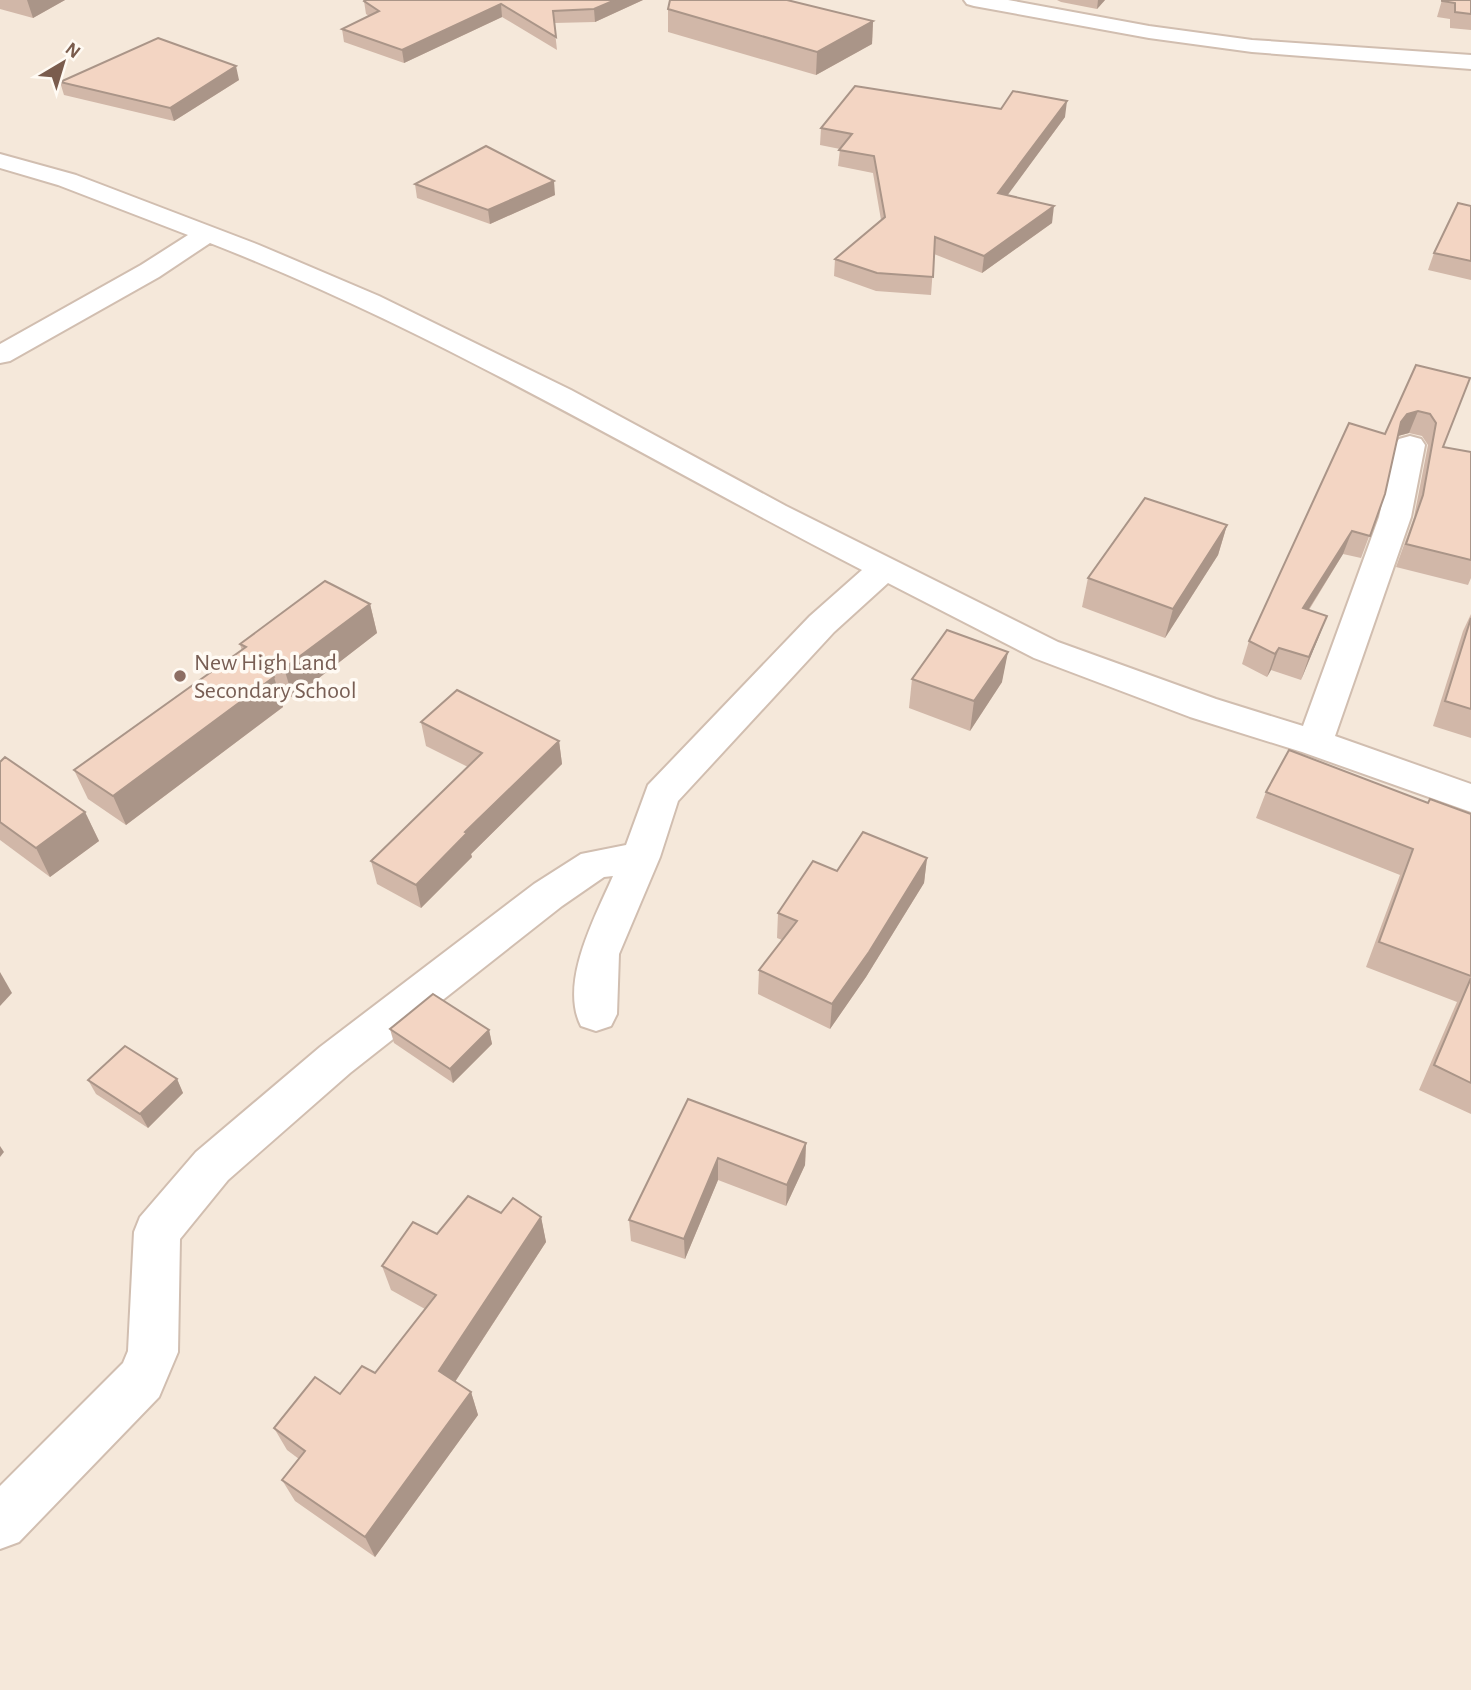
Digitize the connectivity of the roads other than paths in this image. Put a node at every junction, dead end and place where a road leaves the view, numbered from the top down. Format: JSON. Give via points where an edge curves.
{"nodes":[{"id":1,"x":974,"y":0,"type":"edge"},
{"id":2,"x":1471,"y":62,"type":"edge"},
{"id":3,"x":0,"y":162,"type":"edge"},
{"id":4,"x":205,"y":235,"type":"junction"},
{"id":5,"x":0,"y":355,"type":"edge"},
{"id":6,"x":1410,"y":445,"type":"dead end"},
{"id":7,"x":885,"y":568,"type":"junction"},
{"id":8,"x":1315,"y":743,"type":"junction"},
{"id":9,"x":1471,"y":798,"type":"edge"},
{"id":10,"x":641,"y":857,"type":"junction"},
{"id":11,"x":596,"y":1014,"type":"dead end"},
{"id":12,"x":0,"y":1523,"type":"edge"}],
"edges":[{"from":1,"to":2,"type":"street","via":[[1252,46]]},
{"from":3,"to":4,"type":"street","via":[[66,180]]},
{"from":4,"to":5,"type":"street"},
{"from":4,"to":7,"type":"street","via":[[369,302],[561,396]]},
{"from":6,"to":8,"type":"street","via":[[1395,517]]},
{"from":7,"to":8,"type":"street","via":[[1046,650],[1203,708]]},
{"from":7,"to":10,"type":"street","via":[[822,624],[661,795]]},
{"from":8,"to":9,"type":"street"},
{"from":10,"to":11,"type":"street","via":[[599,954]]},
{"from":10,"to":12,"type":"street","via":[[595,864],[548,895],[414,996],[212,1166],[157,1232],[153,1352],[141,1380]]}]}
